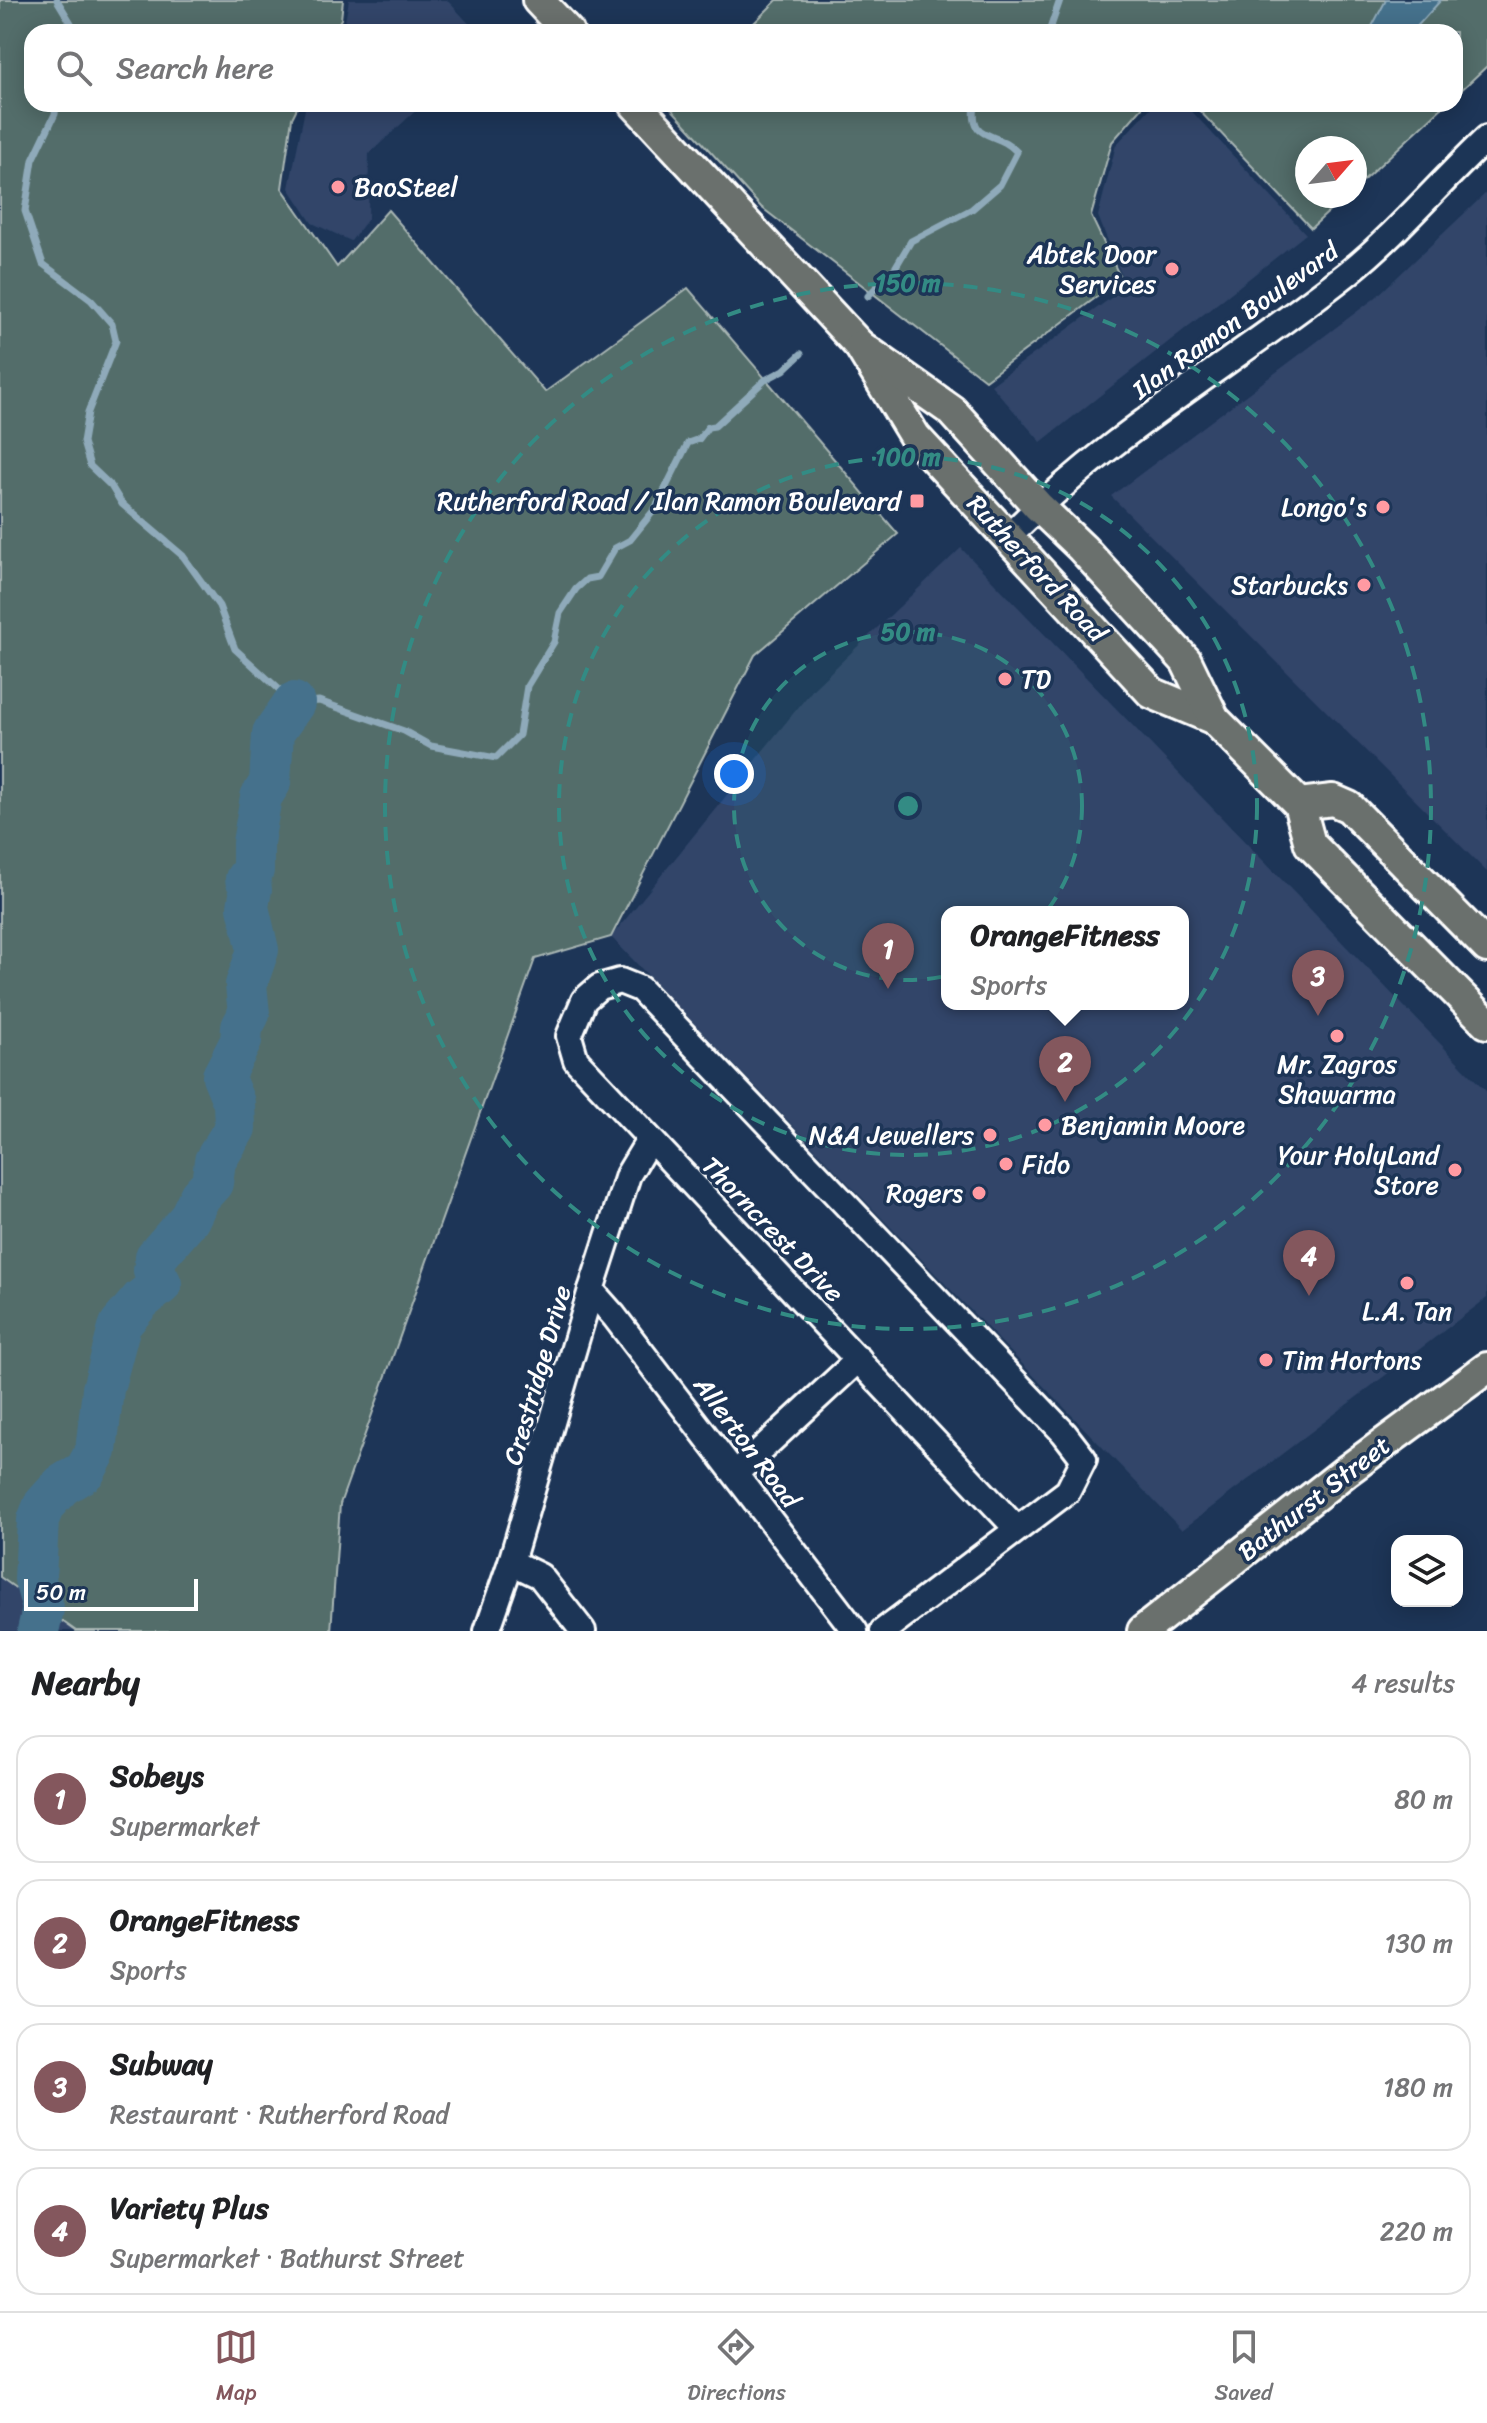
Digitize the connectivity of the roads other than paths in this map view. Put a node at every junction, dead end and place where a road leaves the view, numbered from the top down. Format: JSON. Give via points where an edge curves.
{"nodes":[{"id":1,"x":538,"y":0,"type":"edge"},
{"id":2,"x":560,"y":24,"type":"edge"},
{"id":3,"x":642,"y":112,"type":"edge"},
{"id":4,"x":1487,"y":138,"type":"edge"},
{"id":5,"x":860,"y":346,"type":"junction"},
{"id":6,"x":1038,"y":506,"type":"junction"},
{"id":7,"x":1008,"y":537,"type":"junction"},
{"id":8,"x":1214,"y":719,"type":"junction"},
{"id":9,"x":1299,"y":804,"type":"junction"},
{"id":10,"x":1487,"y":947,"type":"edge"},
{"id":11,"x":1487,"y":1023,"type":"edge"},
{"id":12,"x":649,"y":1140,"type":"junction"},
{"id":13,"x":591,"y":1290,"type":"junction"},
{"id":14,"x":859,"y":1359,"type":"junction"},
{"id":15,"x":1487,"y":1368,"type":"edge"},
{"id":16,"x":736,"y":1473,"type":"junction"},
{"id":17,"x":1017,"y":1529,"type":"junction"},
{"id":18,"x":511,"y":1562,"type":"junction"},
{"id":19,"x":487,"y":1631,"type":"edge"},
{"id":20,"x":583,"y":1631,"type":"edge"},
{"id":21,"x":855,"y":1631,"type":"edge"},
{"id":22,"x":883,"y":1631,"type":"edge"},
{"id":23,"x":1143,"y":1631,"type":"edge"}],
"edges":[{"from":1,"to":2,"type":"main road"},
{"from":3,"to":5,"type":"main road","name":"Rutherford Road"},
{"from":4,"to":6,"type":"street","name":"Ilan Ramon Boulevard","via":[[1350,272],[1148,418]]},
{"from":5,"to":6,"type":"main road","name":"Rutherford Road","via":[[952,411]]},
{"from":5,"to":7,"type":"main road","name":"Rutherford Road","via":[[915,437]]},
{"from":6,"to":7,"type":"street","name":"Ilan Ramon Boulevard"},
{"from":6,"to":8,"type":"main road","name":"Rutherford Road","via":[[1186,661]]},
{"from":7,"to":8,"type":"main road","name":"Rutherford Road","via":[[1152,693]]},
{"from":8,"to":9,"type":"main road","name":"Rutherford Road"},
{"from":9,"to":10,"type":"main road","via":[[1333,800],[1349,807]]},
{"from":9,"to":11,"type":"main road","name":"Rutherford Road","via":[[1310,844]]},
{"from":12,"to":13,"type":"street","name":"Crestridge Drive","via":[[628,1175]]},
{"from":12,"to":14,"type":"street","name":"Thorncrest Drive"},
{"from":12,"to":17,"type":"street","name":"Thorncrest Drive","via":[[576,1060],[569,1036],[584,1000],[599,987],[620,981],[640,989],[1084,1459],[1068,1491]]},
{"from":13,"to":16,"type":"street","name":"Allerton Road"},
{"from":13,"to":18,"type":"street","name":"Crestridge Drive"},
{"from":14,"to":16,"type":"street"},
{"from":14,"to":17,"type":"street","name":"Thorncrest Drive"},
{"from":15,"to":23,"type":"main road","name":"Bathurst Street"},
{"from":16,"to":21,"type":"street","name":"Allerton Road"},
{"from":17,"to":22,"type":"street"},
{"from":18,"to":19,"type":"street","name":"Crestridge Drive"},
{"from":18,"to":20,"type":"street","via":[[540,1576]]}]}
